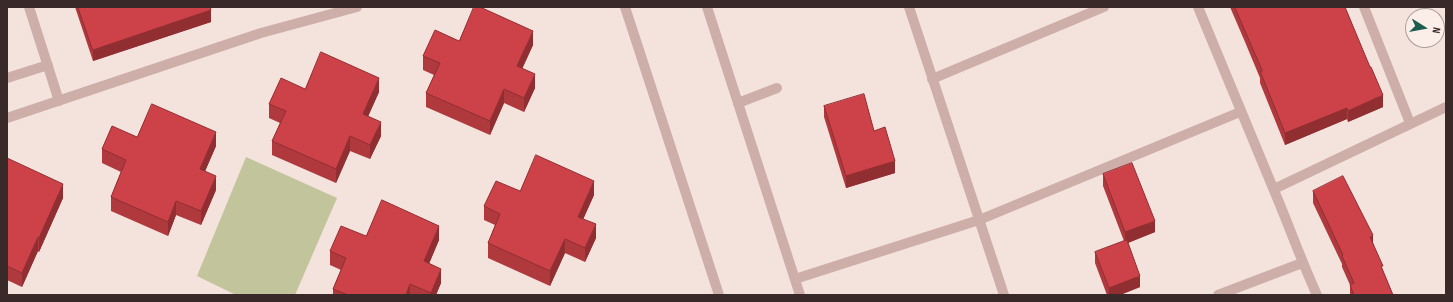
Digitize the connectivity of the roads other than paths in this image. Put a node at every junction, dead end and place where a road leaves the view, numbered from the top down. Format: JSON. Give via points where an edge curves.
{"nodes":[{"id":1,"x":29,"y":7,"type":"edge"},
{"id":2,"x":358,"y":7,"type":"edge"},
{"id":3,"x":625,"y":7,"type":"edge"},
{"id":4,"x":707,"y":7,"type":"edge"},
{"id":5,"x":909,"y":7,"type":"edge"},
{"id":6,"x":1104,"y":7,"type":"edge"},
{"id":7,"x":1198,"y":7,"type":"edge"},
{"id":8,"x":1364,"y":7,"type":"edge"},
{"id":9,"x":48,"y":65,"type":"junction"},
{"id":10,"x":7,"y":78,"type":"edge"},
{"id":11,"x":932,"y":79,"type":"junction"},
{"id":12,"x":777,"y":88,"type":"dead end"},
{"id":13,"x":59,"y":101,"type":"junction"},
{"id":14,"x":738,"y":103,"type":"junction"},
{"id":15,"x":1446,"y":107,"type":"edge"},
{"id":16,"x":1240,"y":112,"type":"junction"},
{"id":17,"x":7,"y":118,"type":"edge"},
{"id":18,"x":1410,"y":123,"type":"junction"},
{"id":19,"x":1274,"y":189,"type":"junction"},
{"id":20,"x":979,"y":220,"type":"junction"},
{"id":21,"x":1302,"y":263,"type":"junction"},
{"id":22,"x":795,"y":279,"type":"junction"},
{"id":23,"x":719,"y":295,"type":"edge"},
{"id":24,"x":800,"y":295,"type":"edge"},
{"id":25,"x":1004,"y":295,"type":"edge"},
{"id":26,"x":1218,"y":295,"type":"edge"},
{"id":27,"x":1317,"y":295,"type":"edge"}],
"edges":[{"from":1,"to":9,"type":"street"},
{"from":2,"to":13,"type":"street","via":[[261,33]]},
{"from":3,"to":23,"type":"street"},
{"from":4,"to":14,"type":"street"},
{"from":5,"to":11,"type":"street"},
{"from":6,"to":11,"type":"street"},
{"from":7,"to":16,"type":"street"},
{"from":8,"to":18,"type":"street"},
{"from":9,"to":10,"type":"street"},
{"from":9,"to":13,"type":"street"},
{"from":11,"to":20,"type":"street"},
{"from":12,"to":14,"type":"street"},
{"from":13,"to":17,"type":"street"},
{"from":14,"to":22,"type":"street"},
{"from":15,"to":18,"type":"street"},
{"from":16,"to":19,"type":"street"},
{"from":16,"to":20,"type":"street"},
{"from":18,"to":19,"type":"street"},
{"from":19,"to":21,"type":"street"},
{"from":20,"to":22,"type":"street"},
{"from":20,"to":25,"type":"street"},
{"from":21,"to":26,"type":"street"},
{"from":21,"to":27,"type":"street"},
{"from":22,"to":24,"type":"street"}]}
